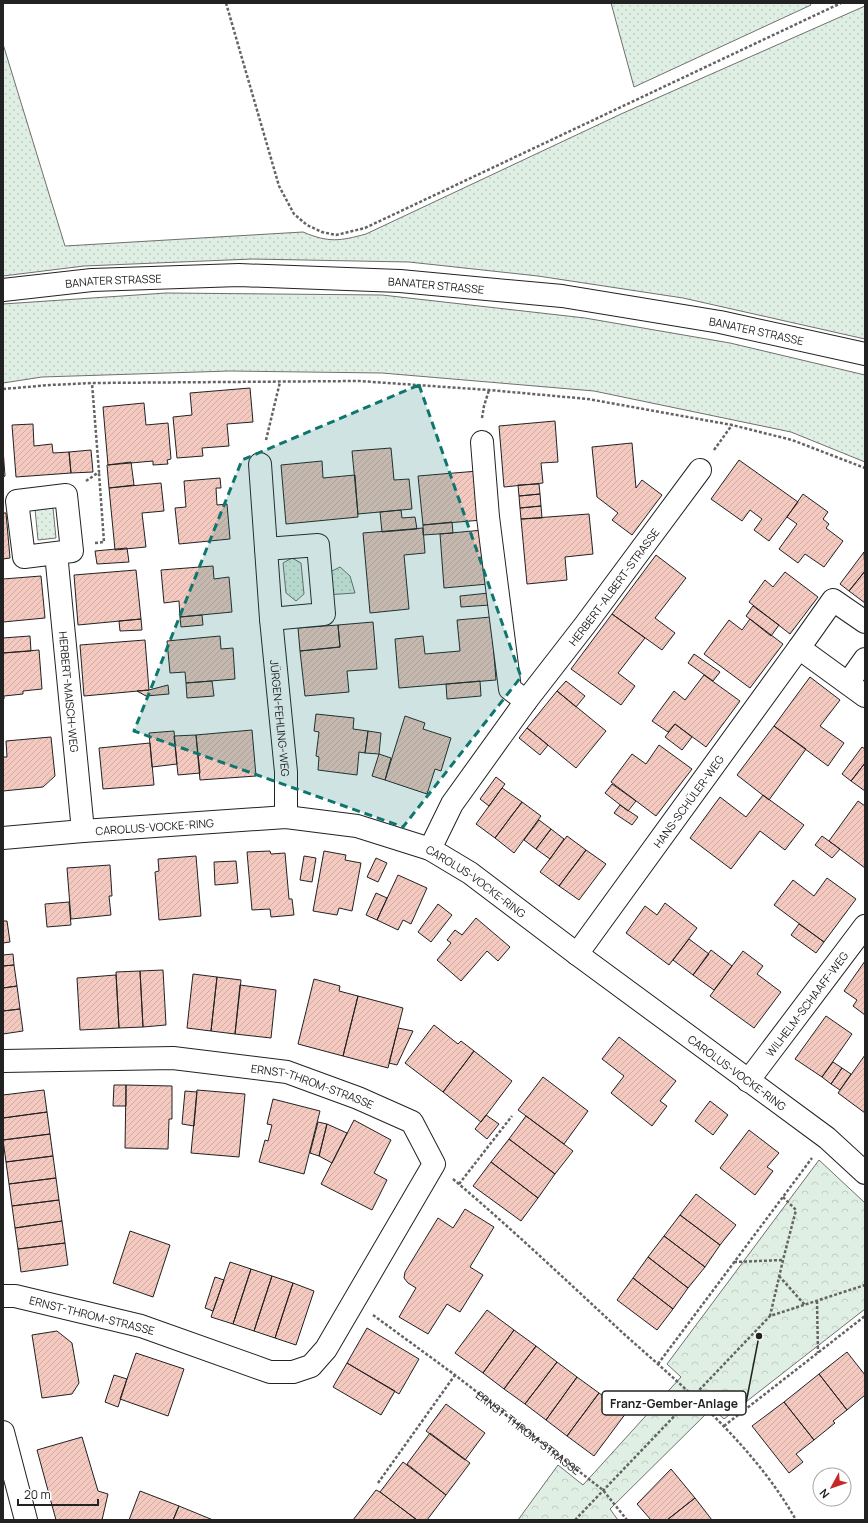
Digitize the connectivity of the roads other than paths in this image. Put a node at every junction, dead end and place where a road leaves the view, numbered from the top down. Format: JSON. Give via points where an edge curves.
{"nodes":[{"id":1,"x":3,"y":290,"type":"edge"},
{"id":2,"x":865,"y":354,"type":"edge"},
{"id":3,"x":481,"y":432,"type":"road end"},
{"id":4,"x":260,"y":464,"type":"road end"},
{"id":5,"x":700,"y":470,"type":"road end"},
{"id":6,"x":64,"y":549,"type":"junction"},
{"id":7,"x":266,"y":549,"type":"junction"},
{"id":8,"x":271,"y":619,"type":"junction"},
{"id":9,"x":865,"y":622,"type":"edge"},
{"id":10,"x":799,"y":648,"type":"junction"},
{"id":11,"x":865,"y":659,"type":"edge"},
{"id":12,"x":848,"y":683,"type":"junction"},
{"id":13,"x":865,"y":696,"type":"edge"},
{"id":14,"x":526,"y":701,"type":"junction"},
{"id":15,"x":286,"y":817,"type":"junction"},
{"id":16,"x":83,"y":831,"type":"junction"},
{"id":17,"x":3,"y":838,"type":"edge"},
{"id":18,"x":430,"y":849,"type":"junction"},
{"id":19,"x":865,"y":926,"type":"edge"},
{"id":20,"x":577,"y":954,"type":"junction"},
{"id":21,"x":3,"y":1061,"type":"edge"},
{"id":22,"x":748,"y":1081,"type":"junction"},
{"id":23,"x":865,"y":1174,"type":"edge"},
{"id":24,"x":3,"y":1296,"type":"edge"},
{"id":25,"x":3,"y":1432,"type":"edge"},
{"id":26,"x":26,"y":1520,"type":"edge"}],
"edges":[{"from":1,"to":2,"type":"street","name":"BANATER STRASSE","via":[[92,280],[239,274],[400,281],[562,296],[720,322]]},
{"from":3,"to":14,"type":"street","via":[[488,516],[510,688]]},
{"from":4,"to":7,"type":"street","name":"JÜRGEN-FEHLING-WEG"},
{"from":5,"to":14,"type":"street","name":"HERBERT-ALBERT-STRASSE"},
{"from":6,"to":6,"type":"street","name":"HERBERT-MAISCH-WEG","via":[[24,557],[18,501],[66,496]]},
{"from":6,"to":16,"type":"street","name":"HERBERT-MAISCH-WEG"},
{"from":7,"to":8,"type":"street","name":"JÜRGEN-FEHLING-WEG"},
{"from":7,"to":8,"type":"street","via":[[318,545],[324,614]]},
{"from":8,"to":15,"type":"street","name":"JÜRGEN-FEHLING-WEG","via":[[286,772]]},
{"from":9,"to":10,"type":"street","name":"HANS-SCHÜLER-WEG","via":[[833,600]]},
{"from":10,"to":12,"type":"street"},
{"from":10,"to":20,"type":"street","name":"HANS-SCHÜLER-WEG"},
{"from":11,"to":12,"type":"street"},
{"from":12,"to":13,"type":"street"},
{"from":14,"to":18,"type":"street","name":"HERBERT-ALBERT-STRASSE","via":[[452,804]]},
{"from":15,"to":16,"type":"street","name":"CAROLUS-VOCKE-RING"},
{"from":15,"to":18,"type":"street","name":"CAROLUS-VOCKE-RING","via":[[357,826]]},
{"from":16,"to":17,"type":"street","name":"CAROLUS-VOCKE-RING"},
{"from":18,"to":20,"type":"street","name":"CAROLUS-VOCKE-RING","via":[[470,873]]},
{"from":19,"to":22,"type":"street","name":"WILHELM-SCHAAFF-WEG"},
{"from":20,"to":22,"type":"street","name":"CAROLUS-VOCKE-RING"},
{"from":21,"to":24,"type":"street","name":"ERNST-THROM-STRASSE","via":[[173,1058],[287,1072],[358,1098],[412,1122],[434,1164],[326,1349],[310,1366],[293,1372],[270,1372],[141,1326],[15,1296]]},
{"from":22,"to":23,"type":"street","name":"CAROLUS-VOCKE-RING","via":[[827,1138]]},
{"from":25,"to":26,"type":"street"}]}
